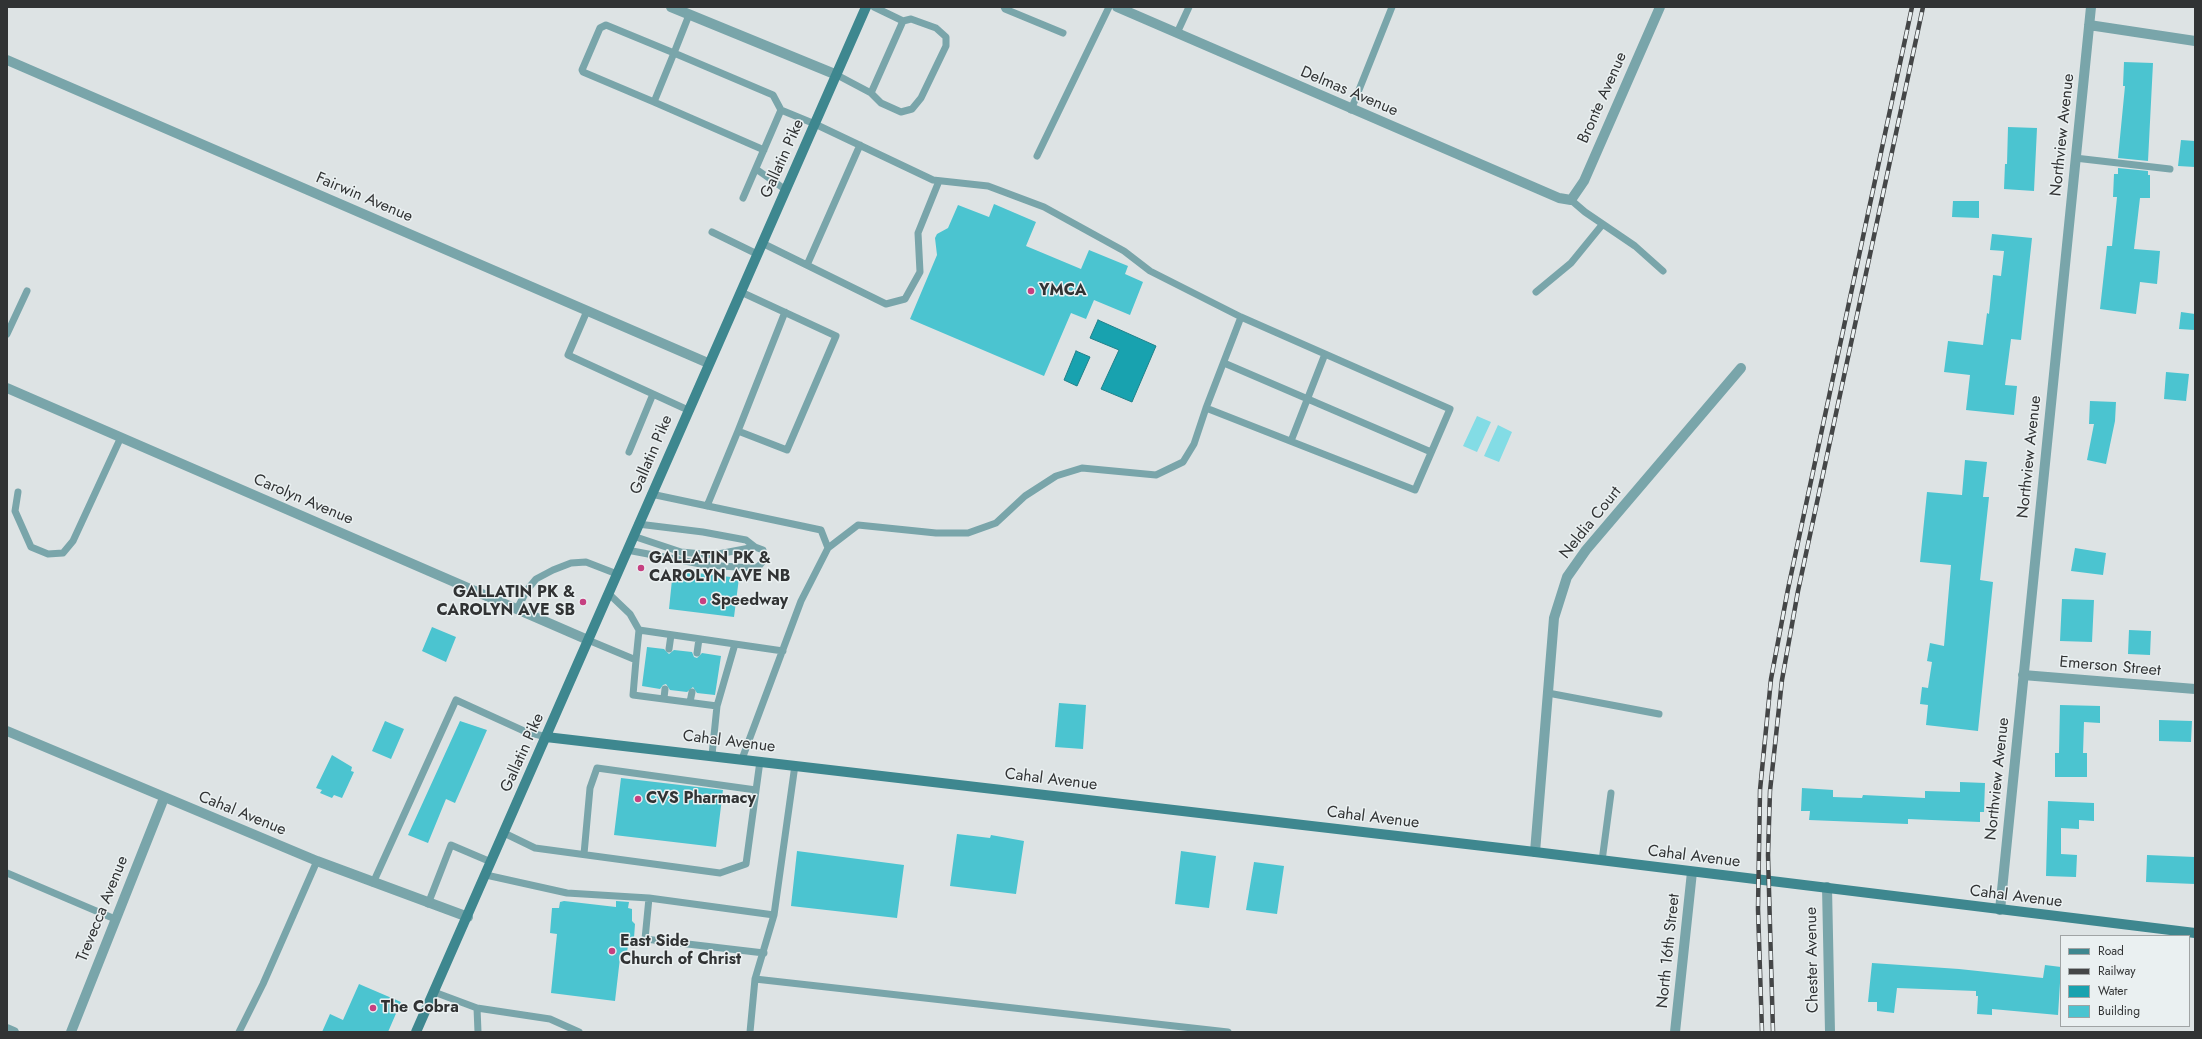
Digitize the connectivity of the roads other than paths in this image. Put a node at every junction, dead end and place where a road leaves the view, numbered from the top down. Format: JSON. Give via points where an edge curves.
{"nodes":[{"id":1,"x":671,"y":7,"type":"edge"},
{"id":2,"x":866,"y":7,"type":"edge"},
{"id":3,"x":874,"y":7,"type":"edge"},
{"id":4,"x":1004,"y":7,"type":"edge"},
{"id":5,"x":1109,"y":7,"type":"edge"},
{"id":6,"x":1117,"y":7,"type":"edge"},
{"id":7,"x":1189,"y":7,"type":"edge"},
{"id":8,"x":1392,"y":7,"type":"edge"},
{"id":9,"x":1660,"y":7,"type":"edge"},
{"id":10,"x":2091,"y":7,"type":"edge"},
{"id":11,"x":689,"y":15,"type":"junction"},
{"id":12,"x":903,"y":21,"type":"junction"},
{"id":13,"x":2089,"y":25,"type":"junction"},
{"id":14,"x":1063,"y":33,"type":"dead end"},
{"id":15,"x":1177,"y":33,"type":"junction"},
{"id":16,"x":2195,"y":41,"type":"edge"},
{"id":17,"x":674,"y":53,"type":"junction"},
{"id":18,"x":7,"y":60,"type":"edge"},
{"id":19,"x":837,"y":75,"type":"junction"},
{"id":20,"x":871,"y":93,"type":"junction"},
{"id":21,"x":654,"y":102,"type":"junction"},
{"id":22,"x":781,"y":110,"type":"junction"},
{"id":23,"x":1352,"y":110,"type":"junction"},
{"id":24,"x":815,"y":124,"type":"junction"},
{"id":25,"x":860,"y":145,"type":"junction"},
{"id":26,"x":764,"y":150,"type":"junction"},
{"id":27,"x":1037,"y":156,"type":"dead end"},
{"id":28,"x":2075,"y":158,"type":"junction"},
{"id":29,"x":756,"y":169,"type":"junction"},
{"id":30,"x":2170,"y":169,"type":"dead end"},
{"id":31,"x":939,"y":181,"type":"junction"},
{"id":32,"x":786,"y":190,"type":"junction"},
{"id":33,"x":743,"y":198,"type":"dead end"},
{"id":34,"x":1571,"y":200,"type":"junction"},
{"id":35,"x":1602,"y":225,"type":"junction"},
{"id":36,"x":712,"y":232,"type":"dead end"},
{"id":37,"x":762,"y":243,"type":"junction"},
{"id":38,"x":757,"y":254,"type":"junction"},
{"id":39,"x":807,"y":265,"type":"junction"},
{"id":40,"x":1663,"y":271,"type":"dead end"},
{"id":41,"x":27,"y":291,"type":"dead end"},
{"id":42,"x":741,"y":292,"type":"junction"},
{"id":43,"x":1536,"y":292,"type":"dead end"},
{"id":44,"x":587,"y":311,"type":"junction"},
{"id":45,"x":785,"y":312,"type":"junction"},
{"id":46,"x":1242,"y":317,"type":"junction"},
{"id":47,"x":7,"y":334,"type":"edge"},
{"id":48,"x":1326,"y":354,"type":"junction"},
{"id":49,"x":708,"y":363,"type":"junction"},
{"id":50,"x":1224,"y":363,"type":"junction"},
{"id":51,"x":1742,"y":368,"type":"dead end"},
{"id":52,"x":7,"y":388,"type":"edge"},
{"id":53,"x":653,"y":394,"type":"junction"},
{"id":54,"x":1308,"y":399,"type":"junction"},
{"id":55,"x":1206,"y":408,"type":"junction"},
{"id":56,"x":688,"y":410,"type":"junction"},
{"id":57,"x":738,"y":431,"type":"junction"},
{"id":58,"x":122,"y":437,"type":"junction"},
{"id":59,"x":1291,"y":441,"type":"junction"},
{"id":60,"x":629,"y":452,"type":"dead end"},
{"id":61,"x":1431,"y":452,"type":"junction"},
{"id":62,"x":18,"y":492,"type":"dead end"},
{"id":63,"x":651,"y":494,"type":"junction"},
{"id":64,"x":707,"y":506,"type":"junction"},
{"id":65,"x":638,"y":524,"type":"junction"},
{"id":66,"x":633,"y":536,"type":"junction"},
{"id":67,"x":755,"y":547,"type":"junction"},
{"id":68,"x":828,"y":548,"type":"junction"},
{"id":69,"x":627,"y":550,"type":"junction"},
{"id":70,"x":616,"y":574,"type":"junction"},
{"id":71,"x":608,"y":593,"type":"junction"},
{"id":72,"x":517,"y":609,"type":"junction"},
{"id":73,"x":639,"y":630,"type":"junction"},
{"id":74,"x":671,"y":635,"type":"junction"},
{"id":75,"x":698,"y":639,"type":"junction"},
{"id":76,"x":588,"y":640,"type":"junction"},
{"id":77,"x":735,"y":644,"type":"junction"},
{"id":78,"x":669,"y":650,"type":"dead end"},
{"id":79,"x":783,"y":651,"type":"junction"},
{"id":80,"x":697,"y":653,"type":"dead end"},
{"id":81,"x":636,"y":660,"type":"junction"},
{"id":82,"x":2023,"y":675,"type":"junction"},
{"id":83,"x":665,"y":689,"type":"dead end"},
{"id":84,"x":2195,"y":689,"type":"edge"},
{"id":85,"x":692,"y":692,"type":"dead end"},
{"id":86,"x":1548,"y":693,"type":"junction"},
{"id":87,"x":664,"y":698,"type":"junction"},
{"id":88,"x":690,"y":702,"type":"junction"},
{"id":89,"x":717,"y":706,"type":"junction"},
{"id":90,"x":1659,"y":714,"type":"dead end"},
{"id":91,"x":7,"y":731,"type":"edge"},
{"id":92,"x":546,"y":736,"type":"junction"},
{"id":93,"x":712,"y":755,"type":"junction"},
{"id":94,"x":742,"y":759,"type":"junction"},
{"id":95,"x":760,"y":761,"type":"junction"},
{"id":96,"x":795,"y":765,"type":"junction"},
{"id":97,"x":756,"y":790,"type":"junction"},
{"id":98,"x":1611,"y":793,"type":"dead end"},
{"id":99,"x":164,"y":798,"type":"junction"},
{"id":100,"x":504,"y":833,"type":"junction"},
{"id":101,"x":1535,"y":852,"type":"junction"},
{"id":102,"x":584,"y":854,"type":"junction"},
{"id":103,"x":317,"y":861,"type":"junction"},
{"id":104,"x":1602,"y":861,"type":"junction"},
{"id":105,"x":491,"y":862,"type":"junction"},
{"id":106,"x":7,"y":872,"type":"edge"},
{"id":107,"x":1692,"y":872,"type":"junction"},
{"id":108,"x":486,"y":875,"type":"junction"},
{"id":109,"x":373,"y":883,"type":"junction"},
{"id":110,"x":1827,"y":887,"type":"junction"},
{"id":111,"x":650,"y":898,"type":"junction"},
{"id":112,"x":428,"y":904,"type":"junction"},
{"id":113,"x":2000,"y":910,"type":"junction"},
{"id":114,"x":774,"y":915,"type":"junction"},
{"id":115,"x":468,"y":917,"type":"junction"},
{"id":116,"x":115,"y":919,"type":"junction"},
{"id":117,"x":2195,"y":933,"type":"edge"},
{"id":118,"x":764,"y":954,"type":"junction"},
{"id":119,"x":755,"y":979,"type":"junction"},
{"id":120,"x":434,"y":992,"type":"junction"},
{"id":121,"x":477,"y":1008,"type":"junction"},
{"id":122,"x":7,"y":1029,"type":"edge"},
{"id":123,"x":14,"y":1032,"type":"edge"},
{"id":124,"x":71,"y":1032,"type":"edge"},
{"id":125,"x":240,"y":1032,"type":"edge"},
{"id":126,"x":416,"y":1032,"type":"edge"},
{"id":127,"x":478,"y":1032,"type":"edge"},
{"id":128,"x":579,"y":1032,"type":"edge"},
{"id":129,"x":750,"y":1032,"type":"edge"},
{"id":130,"x":1228,"y":1032,"type":"edge"},
{"id":131,"x":1675,"y":1032,"type":"edge"},
{"id":132,"x":1830,"y":1032,"type":"edge"}],
"edges":[{"from":1,"to":11,"type":"street"},
{"from":2,"to":19,"type":"street","name":"Gallatin Pike"},
{"from":3,"to":12,"type":"lane"},
{"from":4,"to":14,"type":"lane"},
{"from":5,"to":27,"type":"lane"},
{"from":6,"to":15,"type":"street","name":"Delmas Avenue"},
{"from":7,"to":15,"type":"lane"},
{"from":8,"to":23,"type":"lane"},
{"from":9,"to":34,"type":"street","name":"Bronte Avenue","via":[[1584,181]]},
{"from":10,"to":13,"type":"street","name":"Northview Avenue"},
{"from":11,"to":17,"type":"lane"},
{"from":11,"to":19,"type":"street"},
{"from":12,"to":20,"type":"lane"},
{"from":12,"to":20,"type":"lane","via":[[911,19],[936,28],[946,37],[946,46],[921,98],[912,109],[901,112],[881,103]]},
{"from":13,"to":16,"type":"street"},
{"from":13,"to":28,"type":"street","name":"Northview Avenue"},
{"from":15,"to":23,"type":"street","name":"Delmas Avenue"},
{"from":17,"to":21,"type":"lane"},
{"from":17,"to":21,"type":"lane","via":[[606,25],[600,28],[582,70]]},
{"from":17,"to":22,"type":"lane","via":[[773,95]]},
{"from":18,"to":44,"type":"street","name":"Fairwin Avenue"},
{"from":19,"to":20,"type":"lane"},
{"from":19,"to":24,"type":"street","name":"Gallatin Pike"},
{"from":21,"to":26,"type":"lane"},
{"from":22,"to":24,"type":"lane"},
{"from":22,"to":26,"type":"lane"},
{"from":23,"to":34,"type":"street","name":"Delmas Avenue","via":[[1559,198]]},
{"from":24,"to":25,"type":"lane"},
{"from":24,"to":32,"type":"street","name":"Gallatin Pike"},
{"from":25,"to":31,"type":"lane"},
{"from":25,"to":39,"type":"lane"},
{"from":26,"to":29,"type":"lane"},
{"from":28,"to":30,"type":"lane"},
{"from":28,"to":82,"type":"street","name":"Northview Avenue"},
{"from":29,"to":32,"type":"lane"},
{"from":29,"to":33,"type":"lane"},
{"from":31,"to":39,"type":"lane","via":[[918,233],[920,272],[906,299],[886,304]]},
{"from":31,"to":46,"type":"lane","via":[[988,186],[1044,207],[1124,252],[1150,271]]},
{"from":32,"to":37,"type":"street","name":"Gallatin Pike"},
{"from":34,"to":35,"type":"lane"},
{"from":35,"to":40,"type":"lane","via":[[1635,246]]},
{"from":35,"to":43,"type":"lane","via":[[1571,263]]},
{"from":36,"to":38,"type":"lane"},
{"from":37,"to":38,"type":"street","name":"Gallatin Pike"},
{"from":37,"to":39,"type":"lane"},
{"from":38,"to":42,"type":"street","name":"Gallatin Pike"},
{"from":41,"to":47,"type":"lane"},
{"from":42,"to":45,"type":"lane"},
{"from":42,"to":49,"type":"street","name":"Gallatin Pike"},
{"from":44,"to":49,"type":"street","name":"Fairwin Avenue"},
{"from":44,"to":53,"type":"lane","via":[[568,355]]},
{"from":45,"to":57,"type":"lane"},
{"from":45,"to":57,"type":"lane","via":[[836,336],[787,450]]},
{"from":46,"to":48,"type":"lane"},
{"from":46,"to":50,"type":"lane"},
{"from":48,"to":54,"type":"lane"},
{"from":48,"to":61,"type":"lane","via":[[1450,409]]},
{"from":49,"to":56,"type":"street","name":"Gallatin Pike"},
{"from":50,"to":54,"type":"lane"},
{"from":50,"to":55,"type":"lane"},
{"from":51,"to":86,"type":"street","name":"Neldia Court","via":[[1586,550],[1567,577],[1554,618]]},
{"from":52,"to":58,"type":"street","name":"Carolyn Avenue"},
{"from":53,"to":56,"type":"lane"},
{"from":53,"to":60,"type":"lane"},
{"from":54,"to":59,"type":"lane"},
{"from":54,"to":61,"type":"lane"},
{"from":55,"to":59,"type":"lane"},
{"from":55,"to":68,"type":"lane","via":[[1194,444],[1183,462],[1156,474],[1082,468],[1056,476],[1025,496],[996,523],[968,533],[936,533],[858,525]]},
{"from":56,"to":63,"type":"street","name":"Gallatin Pike"},
{"from":57,"to":64,"type":"lane"},
{"from":58,"to":62,"type":"lane","via":[[73,541],[63,553],[48,554],[31,547],[15,511]]},
{"from":58,"to":72,"type":"street","name":"Carolyn Avenue"},
{"from":59,"to":61,"type":"lane","via":[[1415,490]]},
{"from":63,"to":64,"type":"lane"},
{"from":63,"to":65,"type":"street","name":"Gallatin Pike"},
{"from":64,"to":68,"type":"lane","via":[[821,530]]},
{"from":65,"to":66,"type":"street","name":"Gallatin Pike"},
{"from":65,"to":67,"type":"lane","via":[[746,540]]},
{"from":66,"to":67,"type":"lane","via":[[681,552],[713,555]]},
{"from":66,"to":69,"type":"street","name":"Gallatin Pike"},
{"from":67,"to":69,"type":"lane","via":[[763,550],[764,560],[759,566],[752,568],[706,565]]},
{"from":68,"to":79,"type":"lane","via":[[801,601]]},
{"from":69,"to":70,"type":"street","name":"Gallatin Pike"},
{"from":70,"to":71,"type":"street","name":"Gallatin Pike"},
{"from":70,"to":72,"type":"lane","via":[[586,562],[571,563],[536,579]]},
{"from":71,"to":73,"type":"lane","via":[[630,614]]},
{"from":71,"to":76,"type":"street","name":"Gallatin Pike"},
{"from":72,"to":76,"type":"street","name":"Carolyn Avenue"},
{"from":73,"to":74,"type":"lane"},
{"from":73,"to":81,"type":"lane"},
{"from":74,"to":75,"type":"lane"},
{"from":74,"to":78,"type":"lane"},
{"from":75,"to":77,"type":"lane"},
{"from":75,"to":80,"type":"lane"},
{"from":76,"to":81,"type":"lane"},
{"from":76,"to":92,"type":"street","name":"Gallatin Pike"},
{"from":77,"to":79,"type":"lane"},
{"from":77,"to":89,"type":"lane"},
{"from":79,"to":94,"type":"lane"},
{"from":81,"to":87,"type":"lane","via":[[633,694]]},
{"from":82,"to":84,"type":"street","name":"Emerson Street"},
{"from":82,"to":113,"type":"street","name":"Northview Avenue"},
{"from":83,"to":87,"type":"lane"},
{"from":85,"to":88,"type":"lane"},
{"from":86,"to":90,"type":"lane"},
{"from":86,"to":101,"type":"street","name":"Neldia Court"},
{"from":87,"to":88,"type":"lane"},
{"from":88,"to":89,"type":"lane"},
{"from":89,"to":93,"type":"lane"},
{"from":91,"to":99,"type":"street","name":"Cahal Avenue"},
{"from":92,"to":93,"type":"street","name":"Cahal Avenue"},
{"from":92,"to":100,"type":"street","name":"Gallatin Pike"},
{"from":92,"to":109,"type":"lane","via":[[524,731],[456,700]]},
{"from":93,"to":94,"type":"street","name":"Cahal Avenue"},
{"from":94,"to":95,"type":"street","name":"Cahal Avenue"},
{"from":95,"to":96,"type":"street","name":"Cahal Avenue"},
{"from":95,"to":97,"type":"lane"},
{"from":96,"to":101,"type":"street","name":"Cahal Avenue"},
{"from":96,"to":114,"type":"lane"},
{"from":97,"to":102,"type":"lane","via":[[746,864],[720,873]]},
{"from":97,"to":102,"type":"lane","via":[[597,768],[590,788]]},
{"from":98,"to":104,"type":"lane"},
{"from":99,"to":103,"type":"street","name":"Cahal Avenue"},
{"from":99,"to":116,"type":"street","name":"Trevecca Avenue"},
{"from":100,"to":102,"type":"lane","via":[[535,848]]},
{"from":100,"to":105,"type":"street","name":"Gallatin Pike"},
{"from":101,"to":104,"type":"street","name":"Cahal Avenue"},
{"from":103,"to":109,"type":"street","name":"Cahal Avenue"},
{"from":103,"to":125,"type":"lane"},
{"from":104,"to":107,"type":"street","name":"Cahal Avenue"},
{"from":105,"to":108,"type":"street","name":"Gallatin Pike"},
{"from":105,"to":112,"type":"lane","via":[[451,845]]},
{"from":106,"to":116,"type":"lane"},
{"from":107,"to":110,"type":"street","name":"Cahal Avenue"},
{"from":107,"to":131,"type":"street","name":"North 16th Street"},
{"from":108,"to":111,"type":"lane","via":[[567,893]]},
{"from":108,"to":115,"type":"street","name":"Gallatin Pike"},
{"from":109,"to":112,"type":"street","name":"Cahal Avenue"},
{"from":110,"to":113,"type":"street","name":"Cahal Avenue"},
{"from":110,"to":132,"type":"street","name":"Chester Avenue"},
{"from":111,"to":114,"type":"lane"},
{"from":111,"to":118,"type":"lane","via":[[645,939]]},
{"from":112,"to":115,"type":"street","name":"Cahal Avenue"},
{"from":113,"to":117,"type":"street","name":"Cahal Avenue"},
{"from":114,"to":118,"type":"lane"},
{"from":115,"to":120,"type":"street","name":"Gallatin Pike"},
{"from":116,"to":124,"type":"street","name":"Trevecca Avenue"},
{"from":118,"to":119,"type":"lane"},
{"from":119,"to":129,"type":"lane"},
{"from":119,"to":130,"type":"lane"},
{"from":120,"to":121,"type":"lane"},
{"from":120,"to":126,"type":"street","name":"Gallatin Pike"},
{"from":121,"to":127,"type":"lane"},
{"from":121,"to":128,"type":"lane","via":[[550,1019]]},
{"from":122,"to":123,"type":"street"}]}
